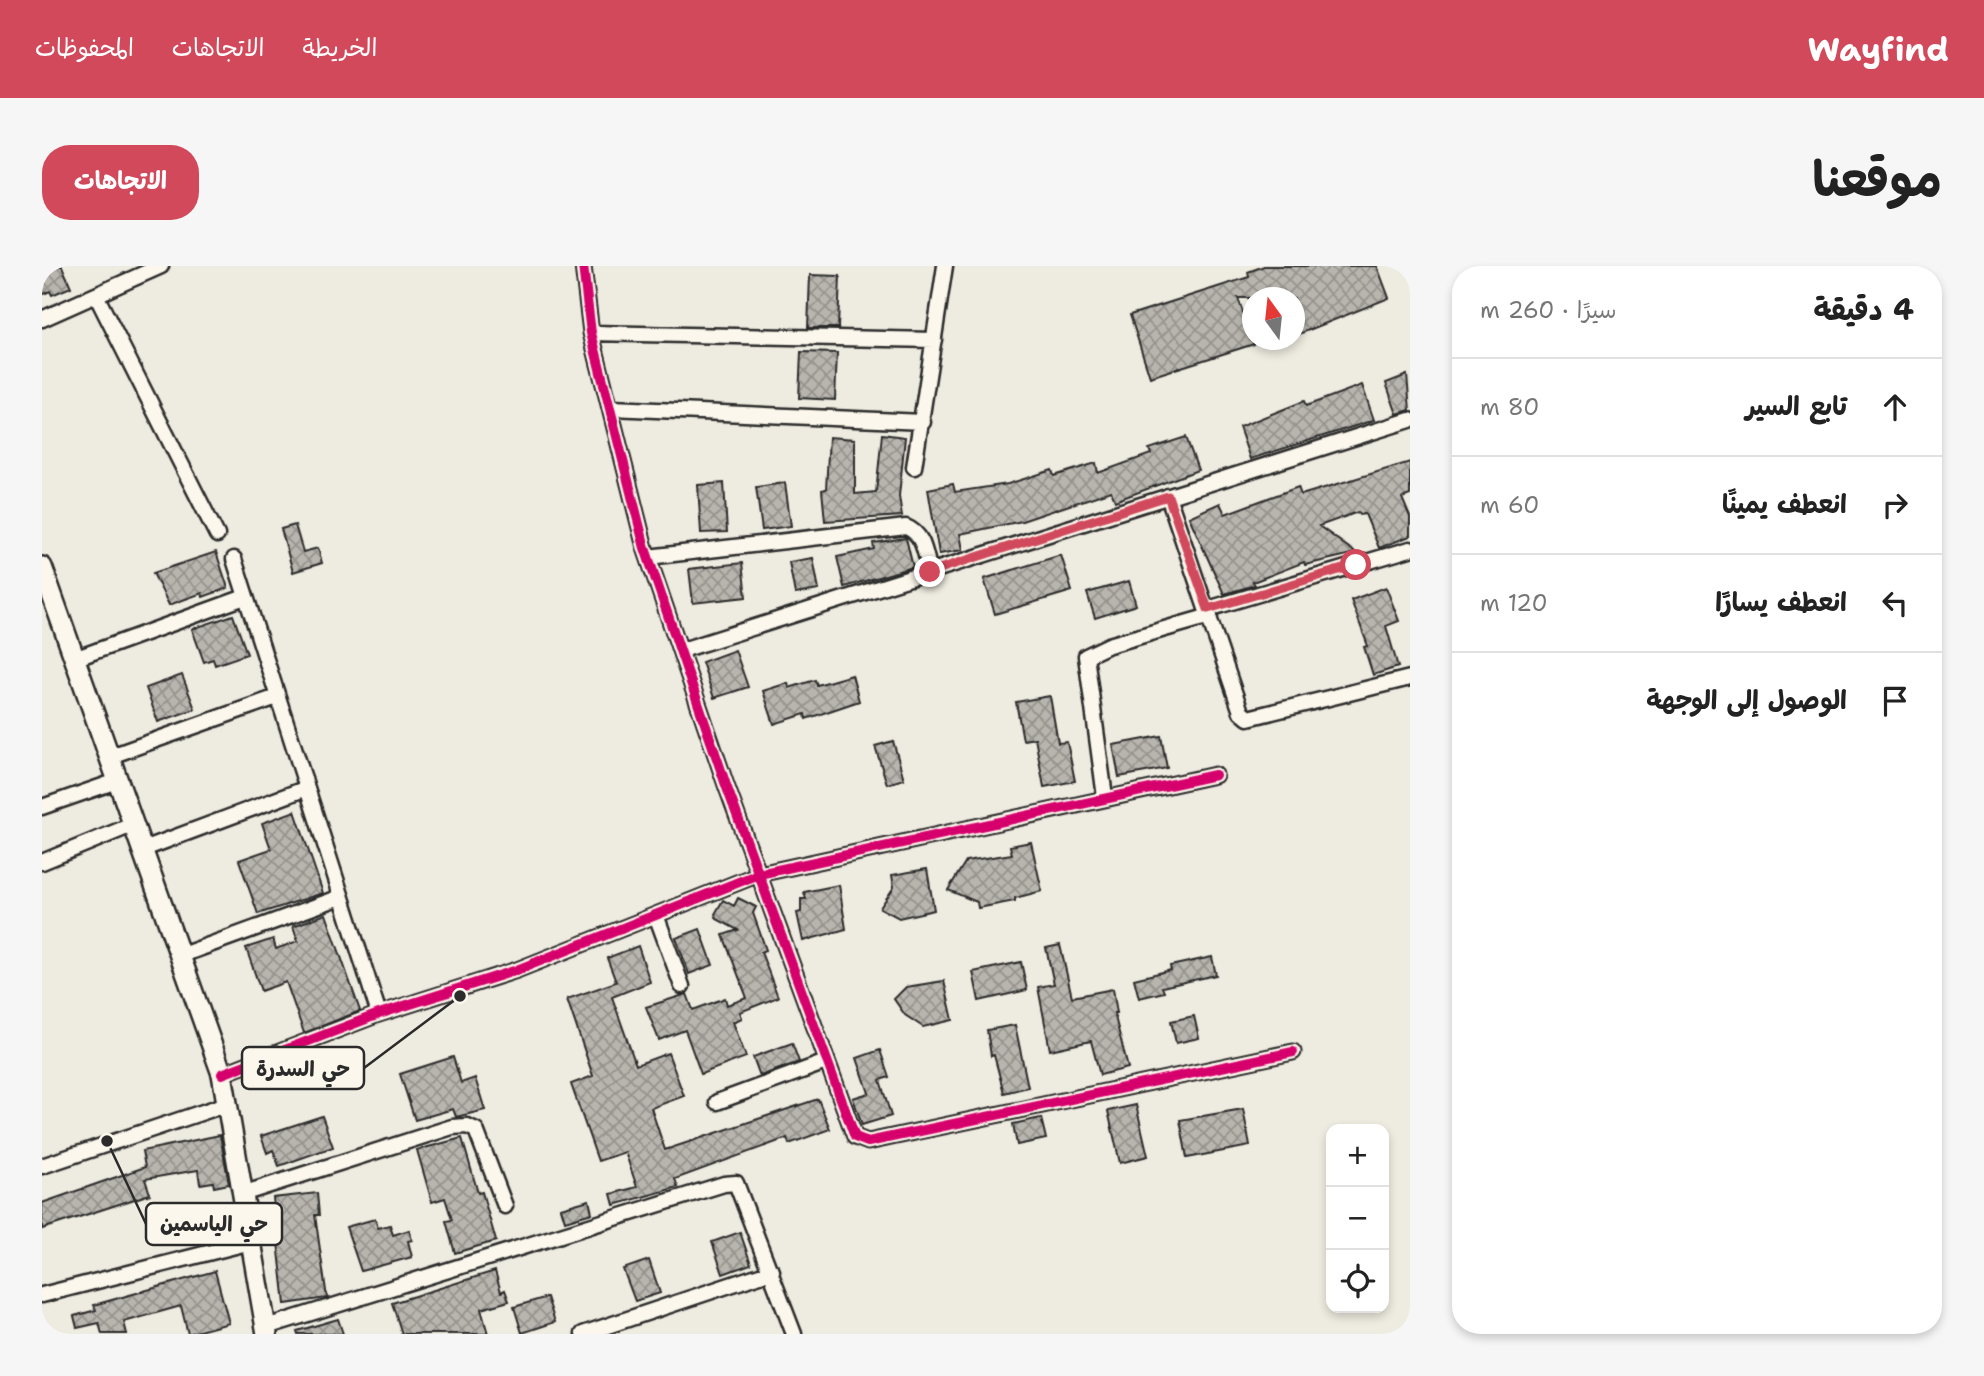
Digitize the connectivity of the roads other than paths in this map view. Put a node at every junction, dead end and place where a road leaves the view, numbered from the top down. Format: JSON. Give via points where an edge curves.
{"nodes":[{"id":1,"x":161,"y":266,"type":"edge"},
{"id":2,"x":583,"y":266,"type":"edge"},
{"id":3,"x":945,"y":266,"type":"edge"},
{"id":4,"x":96,"y":295,"type":"junction"},
{"id":5,"x":42,"y":319,"type":"edge"},
{"id":6,"x":592,"y":332,"type":"junction"},
{"id":7,"x":934,"y":340,"type":"junction"},
{"id":8,"x":612,"y":408,"type":"junction"},
{"id":9,"x":1410,"y":420,"type":"edge"},
{"id":10,"x":923,"y":422,"type":"junction"},
{"id":11,"x":914,"y":467,"type":"dead end"},
{"id":12,"x":1168,"y":496,"type":"junction"},
{"id":13,"x":217,"y":535,"type":"dead end"},
{"id":14,"x":1410,"y":549,"type":"edge"},
{"id":15,"x":648,"y":557,"type":"junction"},
{"id":16,"x":234,"y":559,"type":"dead end"},
{"id":17,"x":42,"y":567,"type":"edge"},
{"id":18,"x":930,"y":572,"type":"junction"},
{"id":19,"x":245,"y":597,"type":"junction"},
{"id":20,"x":1209,"y":612,"type":"junction"},
{"id":21,"x":682,"y":650,"type":"junction"},
{"id":22,"x":74,"y":659,"type":"junction"},
{"id":23,"x":1410,"y":678,"type":"edge"},
{"id":24,"x":277,"y":697,"type":"junction"},
{"id":25,"x":108,"y":757,"type":"junction"},
{"id":26,"x":1215,"y":775,"type":"dead end"},
{"id":27,"x":117,"y":781,"type":"junction"},
{"id":28,"x":307,"y":788,"type":"junction"},
{"id":29,"x":1105,"y":797,"type":"junction"},
{"id":30,"x":42,"y":807,"type":"edge"},
{"id":31,"x":132,"y":825,"type":"junction"},
{"id":32,"x":141,"y":850,"type":"junction"},
{"id":33,"x":42,"y":862,"type":"edge"},
{"id":34,"x":759,"y":874,"type":"junction"},
{"id":35,"x":341,"y":897,"type":"junction"},
{"id":36,"x":656,"y":915,"type":"junction"},
{"id":37,"x":179,"y":956,"type":"junction"},
{"id":38,"x":682,"y":986,"type":"dead end"},
{"id":39,"x":379,"y":1014,"type":"junction"},
{"id":40,"x":1293,"y":1052,"type":"dead end"},
{"id":41,"x":826,"y":1062,"type":"junction"},
{"id":42,"x":222,"y":1073,"type":"junction"},
{"id":43,"x":717,"y":1102,"type":"dead end"},
{"id":44,"x":227,"y":1104,"type":"junction"},
{"id":45,"x":42,"y":1166,"type":"edge"},
{"id":46,"x":242,"y":1194,"type":"junction"},
{"id":47,"x":505,"y":1206,"type":"dead end"},
{"id":48,"x":251,"y":1242,"type":"junction"},
{"id":49,"x":772,"y":1271,"type":"junction"},
{"id":50,"x":42,"y":1295,"type":"edge"},
{"id":51,"x":267,"y":1331,"type":"edge"},
{"id":52,"x":583,"y":1334,"type":"edge"},
{"id":53,"x":794,"y":1334,"type":"edge"}],
"edges":[{"from":1,"to":4,"type":"street"},
{"from":2,"to":6,"type":"street"},
{"from":3,"to":7,"type":"street"},
{"from":4,"to":5,"type":"street"},
{"from":4,"to":13,"type":"street"},
{"from":6,"to":7,"type":"street"},
{"from":6,"to":8,"type":"street"},
{"from":7,"to":10,"type":"street"},
{"from":8,"to":10,"type":"street"},
{"from":8,"to":15,"type":"street"},
{"from":9,"to":12,"type":"street"},
{"from":10,"to":11,"type":"street"},
{"from":12,"to":18,"type":"street"},
{"from":12,"to":20,"type":"street"},
{"from":14,"to":20,"type":"street"},
{"from":15,"to":18,"type":"street","via":[[906,527],[920,537]]},
{"from":15,"to":21,"type":"street"},
{"from":16,"to":19,"type":"street"},
{"from":17,"to":22,"type":"street"},
{"from":18,"to":21,"type":"street"},
{"from":19,"to":22,"type":"street"},
{"from":19,"to":24,"type":"street"},
{"from":20,"to":23,"type":"street","via":[[1241,712],[1248,718]]},
{"from":20,"to":29,"type":"street","via":[[1086,656]]},
{"from":21,"to":34,"type":"street"},
{"from":22,"to":25,"type":"street"},
{"from":24,"to":25,"type":"street"},
{"from":24,"to":28,"type":"street"},
{"from":25,"to":27,"type":"street"},
{"from":26,"to":29,"type":"street"},
{"from":27,"to":30,"type":"street"},
{"from":27,"to":31,"type":"street"},
{"from":28,"to":32,"type":"street"},
{"from":28,"to":35,"type":"street"},
{"from":29,"to":34,"type":"street"},
{"from":31,"to":32,"type":"street"},
{"from":31,"to":33,"type":"street"},
{"from":32,"to":37,"type":"street"},
{"from":34,"to":36,"type":"street"},
{"from":34,"to":41,"type":"street"},
{"from":35,"to":37,"type":"street"},
{"from":35,"to":39,"type":"street"},
{"from":36,"to":38,"type":"street"},
{"from":36,"to":39,"type":"street","via":[[517,970]]},
{"from":37,"to":42,"type":"street"},
{"from":39,"to":42,"type":"street"},
{"from":40,"to":41,"type":"street","via":[[868,1142],[851,1130]]},
{"from":41,"to":43,"type":"street"},
{"from":42,"to":44,"type":"street"},
{"from":44,"to":45,"type":"street"},
{"from":44,"to":46,"type":"street"},
{"from":46,"to":47,"type":"street","via":[[467,1126],[476,1130]]},
{"from":46,"to":48,"type":"street"},
{"from":48,"to":50,"type":"street"},
{"from":48,"to":51,"type":"street"},
{"from":49,"to":51,"type":"street","via":[[741,1193],[736,1184],[724,1184]]},
{"from":49,"to":52,"type":"street"},
{"from":49,"to":53,"type":"street"}]}
